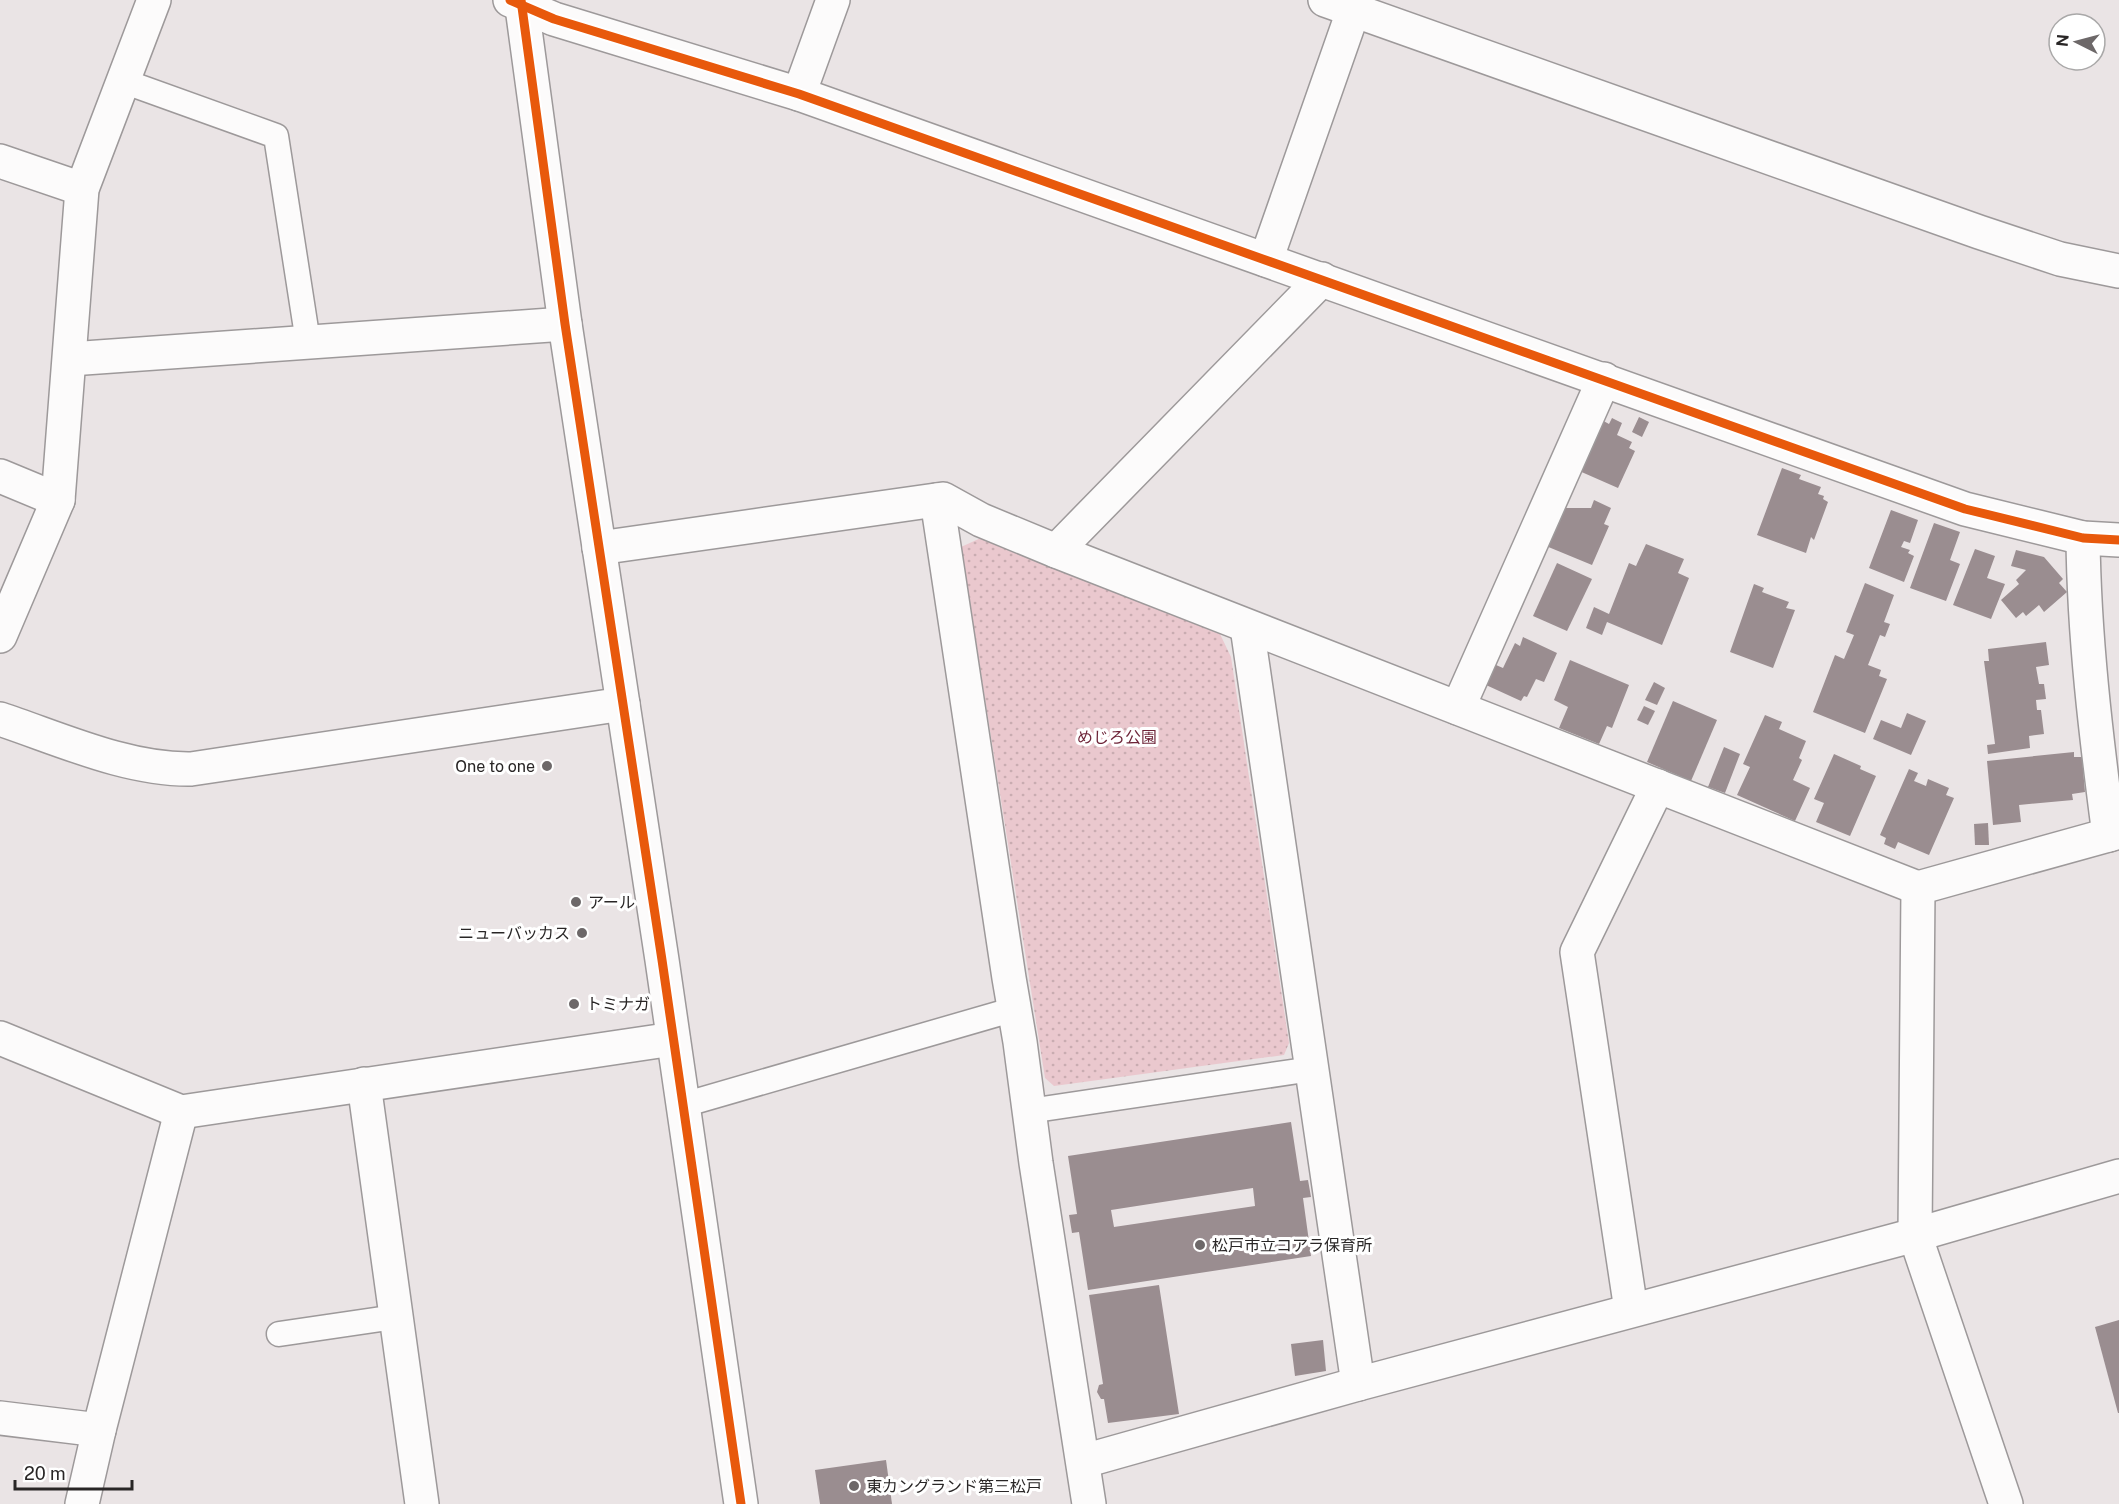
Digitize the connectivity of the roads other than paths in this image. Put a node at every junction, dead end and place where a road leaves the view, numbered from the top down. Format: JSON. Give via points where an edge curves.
{"nodes":[{"id":1,"x":154,"y":0,"type":"edge"},
{"id":2,"x":832,"y":0,"type":"edge"},
{"id":3,"x":517,"y":1,"type":"edge"},
{"id":4,"x":1345,"y":3,"type":"edge"},
{"id":5,"x":123,"y":81,"type":"junction"},
{"id":6,"x":799,"y":94,"type":"junction"},
{"id":7,"x":0,"y":160,"type":"edge"},
{"id":8,"x":82,"y":189,"type":"junction"},
{"id":9,"x":1266,"y":260,"type":"junction"},
{"id":10,"x":2119,"y":271,"type":"edge"},
{"id":11,"x":1322,"y":279,"type":"junction"},
{"id":12,"x":565,"y":324,"type":"junction"},
{"id":13,"x":308,"y":342,"type":"junction"},
{"id":14,"x":70,"y":359,"type":"junction"},
{"id":15,"x":1604,"y":379,"type":"junction"},
{"id":16,"x":0,"y":476,"type":"edge"},
{"id":17,"x":58,"y":500,"type":"junction"},
{"id":18,"x":938,"y":500,"type":"junction"},
{"id":19,"x":2083,"y":538,"type":"junction"},
{"id":20,"x":2119,"y":540,"type":"edge"},
{"id":21,"x":599,"y":548,"type":"junction"},
{"id":22,"x":1056,"y":551,"type":"junction"},
{"id":23,"x":1247,"y":627,"type":"junction"},
{"id":24,"x":0,"y":636,"type":"edge"},
{"id":25,"x":623,"y":704,"type":"junction"},
{"id":26,"x":1458,"y":708,"type":"junction"},
{"id":27,"x":0,"y":719,"type":"edge"},
{"id":28,"x":1658,"y":786,"type":"junction"},
{"id":29,"x":2114,"y":833,"type":"edge"},
{"id":30,"x":1918,"y":888,"type":"junction"},
{"id":31,"x":1015,"y":1009,"type":"junction"},
{"id":32,"x":0,"y":1038,"type":"edge"},
{"id":33,"x":673,"y":1039,"type":"junction"},
{"id":34,"x":1312,"y":1069,"type":"junction"},
{"id":35,"x":364,"y":1084,"type":"junction"},
{"id":36,"x":683,"y":1105,"type":"junction"},
{"id":37,"x":1029,"y":1111,"type":"junction"},
{"id":38,"x":181,"y":1112,"type":"junction"},
{"id":39,"x":2119,"y":1176,"type":"edge"},
{"id":40,"x":1915,"y":1235,"type":"junction"},
{"id":41,"x":1631,"y":1310,"type":"junction"},
{"id":42,"x":395,"y":1317,"type":"junction"},
{"id":43,"x":279,"y":1334,"type":"dead end"},
{"id":44,"x":1358,"y":1384,"type":"junction"},
{"id":45,"x":0,"y":1419,"type":"edge"},
{"id":46,"x":99,"y":1430,"type":"junction"},
{"id":47,"x":1084,"y":1461,"type":"junction"},
{"id":48,"x":82,"y":1504,"type":"edge"},
{"id":49,"x":422,"y":1504,"type":"edge"},
{"id":50,"x":741,"y":1504,"type":"edge"},
{"id":51,"x":1089,"y":1504,"type":"edge"},
{"id":52,"x":2006,"y":1504,"type":"edge"}],
"edges":[{"from":1,"to":5,"type":"street"},
{"from":2,"to":6,"type":"street"},
{"from":3,"to":6,"type":"street","via":[[554,19]]},
{"from":3,"to":12,"type":"street"},
{"from":4,"to":9,"type":"street"},
{"from":4,"to":10,"type":"street","via":[[1989,235],[2060,259]]},
{"from":5,"to":8,"type":"street"},
{"from":5,"to":13,"type":"lane","via":[[276,136]]},
{"from":6,"to":9,"type":"street"},
{"from":7,"to":8,"type":"street"},
{"from":8,"to":14,"type":"street"},
{"from":9,"to":11,"type":"street"},
{"from":11,"to":15,"type":"street"},
{"from":11,"to":22,"type":"street"},
{"from":12,"to":13,"type":"street"},
{"from":12,"to":21,"type":"street"},
{"from":13,"to":14,"type":"street"},
{"from":14,"to":17,"type":"street"},
{"from":15,"to":19,"type":"street","via":[[1965,508]]},
{"from":15,"to":26,"type":"street"},
{"from":16,"to":17,"type":"street"},
{"from":17,"to":24,"type":"street"},
{"from":18,"to":21,"type":"street"},
{"from":18,"to":22,"type":"street"},
{"from":18,"to":31,"type":"street"},
{"from":19,"to":20,"type":"street"},
{"from":19,"to":29,"type":"street","via":[[2085,612],[2097,743]]},
{"from":21,"to":25,"type":"street"},
{"from":22,"to":23,"type":"street"},
{"from":23,"to":26,"type":"street"},
{"from":23,"to":34,"type":"street"},
{"from":25,"to":27,"type":"street","via":[[190,769],[121,760]]},
{"from":25,"to":33,"type":"street"},
{"from":26,"to":28,"type":"street"},
{"from":28,"to":30,"type":"street"},
{"from":28,"to":41,"type":"street","via":[[1577,952]]},
{"from":29,"to":30,"type":"street"},
{"from":30,"to":40,"type":"street"},
{"from":31,"to":36,"type":"lane"},
{"from":31,"to":37,"type":"street"},
{"from":32,"to":38,"type":"street"},
{"from":33,"to":35,"type":"street"},
{"from":33,"to":36,"type":"street"},
{"from":34,"to":37,"type":"lane"},
{"from":34,"to":44,"type":"street"},
{"from":35,"to":38,"type":"street"},
{"from":35,"to":42,"type":"street"},
{"from":36,"to":50,"type":"street"},
{"from":37,"to":47,"type":"street"},
{"from":38,"to":46,"type":"street"},
{"from":39,"to":40,"type":"street"},
{"from":40,"to":41,"type":"street"},
{"from":40,"to":52,"type":"street"},
{"from":41,"to":44,"type":"street"},
{"from":42,"to":43,"type":"lane"},
{"from":42,"to":49,"type":"street"},
{"from":44,"to":47,"type":"street"},
{"from":45,"to":46,"type":"street"},
{"from":46,"to":48,"type":"street"},
{"from":47,"to":51,"type":"street"}]}
